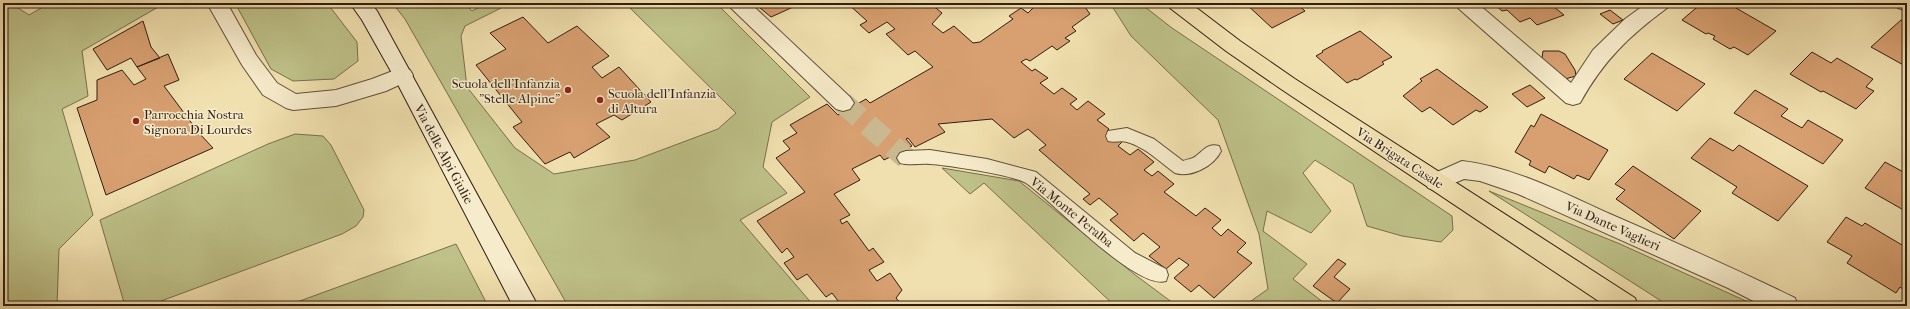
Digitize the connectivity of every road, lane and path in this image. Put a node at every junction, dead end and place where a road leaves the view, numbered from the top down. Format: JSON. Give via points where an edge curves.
{"nodes":[{"id":1,"x":217,"y":3,"type":"edge"},
{"id":2,"x":360,"y":3,"type":"edge"},
{"id":3,"x":738,"y":3,"type":"edge"},
{"id":4,"x":1465,"y":3,"type":"edge"},
{"id":5,"x":1660,"y":3,"type":"edge"},
{"id":6,"x":1178,"y":4,"type":"edge"},
{"id":7,"x":403,"y":75,"type":"junction"},
{"id":8,"x":843,"y":103,"type":"tunnel mouth"},
{"id":9,"x":1114,"y":136,"type":"dead end"},
{"id":10,"x":1213,"y":151,"type":"dead end"},
{"id":11,"x":906,"y":158,"type":"tunnel mouth"},
{"id":12,"x":1436,"y":182,"type":"junction"},
{"id":13,"x":1159,"y":275,"type":"dead end"},
{"id":14,"x":526,"y":306,"type":"edge"},
{"id":15,"x":1626,"y":306,"type":"edge"},
{"id":16,"x":1786,"y":306,"type":"edge"}],
"edges":[{"from":1,"to":7,"type":"street","via":[[249,60],[270,89],[293,102],[336,98]]},
{"from":2,"to":7,"type":"street","name":"Via delle Alpi Giulie"},
{"from":3,"to":8,"type":"street"},
{"from":4,"to":5,"type":"street","via":[[1573,97],[1584,75],[1599,55],[1618,35]]},
{"from":6,"to":12,"type":"main road","name":"Via Brigata Casale","via":[[1257,63]]},
{"from":7,"to":14,"type":"street","name":"Via delle Alpi Giulie"},
{"from":9,"to":10,"type":"lane","via":[[1128,135],[1148,144],[1181,168],[1200,162]]},
{"from":11,"to":13,"type":"lane","name":"Via Monte Peralba","via":[[937,158],[987,166],[1030,177],[1129,259]]},
{"from":12,"to":15,"type":"main road","name":"Via Brigata Casale"},
{"from":12,"to":16,"type":"street","name":"Via Dante Vaglieri","via":[[1462,170],[1480,172],[1526,187],[1738,281]]}]}
